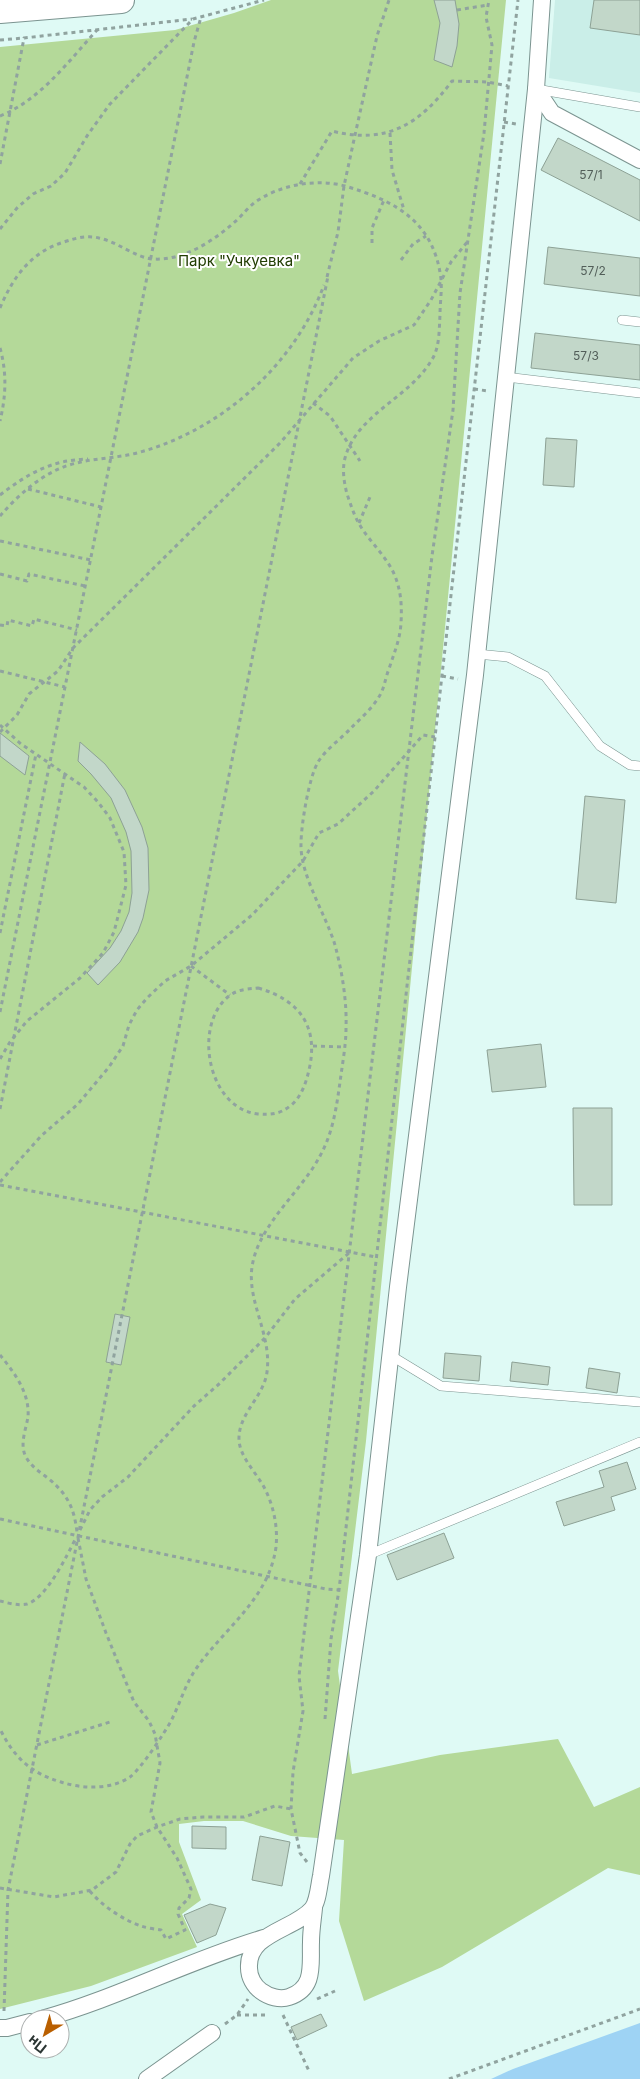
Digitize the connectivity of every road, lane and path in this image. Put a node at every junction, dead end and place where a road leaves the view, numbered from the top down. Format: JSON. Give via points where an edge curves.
{"nodes":[{"id":1,"x":121,"y":0,"type":"edge"},
{"id":2,"x":264,"y":0,"type":"edge"},
{"id":3,"x":389,"y":0,"type":"edge"},
{"id":4,"x":489,"y":0,"type":"edge"},
{"id":5,"x":518,"y":0,"type":"edge"},
{"id":6,"x":542,"y":0,"type":"edge"},
{"id":7,"x":488,"y":5,"type":"junction"},
{"id":8,"x":0,"y":10,"type":"edge"},
{"id":9,"x":457,"y":10,"type":"dead end"},
{"id":10,"x":201,"y":17,"type":"junction"},
{"id":11,"x":193,"y":19,"type":"junction"},
{"id":12,"x":97,"y":30,"type":"junction"},
{"id":13,"x":24,"y":38,"type":"junction"},
{"id":14,"x":0,"y":40,"type":"edge"},
{"id":15,"x":488,"y":82,"type":"junction"},
{"id":16,"x":508,"y":86,"type":"junction"},
{"id":17,"x":536,"y":89,"type":"junction"},
{"id":18,"x":640,"y":107,"type":"edge"},
{"id":19,"x":10,"y":112,"type":"junction"},
{"id":20,"x":0,"y":116,"type":"edge"},
{"id":21,"x":390,"y":133,"type":"junction"},
{"id":22,"x":355,"y":135,"type":"junction"},
{"id":23,"x":640,"y":160,"type":"edge"},
{"id":24,"x":0,"y":164,"type":"edge"},
{"id":25,"x":300,"y":185,"type":"junction"},
{"id":26,"x":344,"y":186,"type":"junction"},
{"id":27,"x":384,"y":200,"type":"junction"},
{"id":28,"x":404,"y":210,"type":"junction"},
{"id":29,"x":0,"y":229,"type":"edge"},
{"id":30,"x":426,"y":236,"type":"junction"},
{"id":31,"x":468,"y":241,"type":"junction"},
{"id":32,"x":372,"y":243,"type":"dead end"},
{"id":33,"x":151,"y":259,"type":"junction"},
{"id":34,"x":401,"y":260,"type":"dead end"},
{"id":35,"x":328,"y":276,"type":"junction"},
{"id":36,"x":441,"y":282,"type":"junction"},
{"id":37,"x":0,"y":308,"type":"edge"},
{"id":38,"x":622,"y":320,"type":"dead end"},
{"id":39,"x":640,"y":322,"type":"edge"},
{"id":40,"x":0,"y":348,"type":"edge"},
{"id":41,"x":506,"y":377,"type":"junction"},
{"id":42,"x":640,"y":393,"type":"edge"},
{"id":43,"x":314,"y":403,"type":"junction"},
{"id":44,"x":299,"y":419,"type":"junction"},
{"id":45,"x":0,"y":422,"type":"edge"},
{"id":46,"x":351,"y":445,"type":"junction"},
{"id":47,"x":111,"y":458,"type":"junction"},
{"id":48,"x":104,"y":459,"type":"junction"},
{"id":49,"x":360,"y":461,"type":"dead end"},
{"id":50,"x":28,"y":489,"type":"junction"},
{"id":51,"x":0,"y":495,"type":"edge"},
{"id":52,"x":370,"y":497,"type":"dead end"},
{"id":53,"x":101,"y":507,"type":"junction"},
{"id":54,"x":0,"y":516,"type":"edge"},
{"id":55,"x":358,"y":524,"type":"junction"},
{"id":56,"x":0,"y":541,"type":"edge"},
{"id":57,"x":90,"y":560,"type":"junction"},
{"id":58,"x":0,"y":574,"type":"edge"},
{"id":59,"x":85,"y":586,"type":"junction"},
{"id":60,"x":0,"y":625,"type":"edge"},
{"id":61,"x":76,"y":630,"type":"junction"},
{"id":62,"x":73,"y":648,"type":"junction"},
{"id":63,"x":477,"y":654,"type":"junction"},
{"id":64,"x":0,"y":671,"type":"edge"},
{"id":65,"x":45,"y":682,"type":"junction"},
{"id":66,"x":65,"y":686,"type":"junction"},
{"id":67,"x":0,"y":725,"type":"edge"},
{"id":68,"x":4,"y":728,"type":"junction"},
{"id":69,"x":0,"y":732,"type":"edge"},
{"id":70,"x":435,"y":737,"type":"junction"},
{"id":71,"x":36,"y":754,"type":"junction"},
{"id":72,"x":408,"y":754,"type":"junction"},
{"id":73,"x":50,"y":763,"type":"junction"},
{"id":74,"x":640,"y":766,"type":"edge"},
{"id":75,"x":65,"y":773,"type":"junction"},
{"id":76,"x":304,"y":861,"type":"junction"},
{"id":77,"x":0,"y":933,"type":"edge"},
{"id":78,"x":191,"y":966,"type":"junction"},
{"id":79,"x":230,"y":995,"type":"junction"},
{"id":80,"x":0,"y":1012,"type":"edge"},
{"id":81,"x":14,"y":1037,"type":"junction"},
{"id":82,"x":313,"y":1046,"type":"junction"},
{"id":83,"x":344,"y":1047,"type":"junction"},
{"id":84,"x":0,"y":1059,"type":"edge"},
{"id":85,"x":0,"y":1109,"type":"edge"},
{"id":86,"x":0,"y":1183,"type":"edge"},
{"id":87,"x":142,"y":1212,"type":"junction"},
{"id":88,"x":263,"y":1236,"type":"junction"},
{"id":89,"x":349,"y":1252,"type":"junction"},
{"id":90,"x":376,"y":1257,"type":"junction"},
{"id":91,"x":265,"y":1338,"type":"junction"},
{"id":92,"x":0,"y":1355,"type":"edge"},
{"id":93,"x":390,"y":1356,"type":"junction"},
{"id":94,"x":640,"y":1402,"type":"edge"},
{"id":95,"x":640,"y":1442,"type":"edge"},
{"id":96,"x":0,"y":1519,"type":"edge"},
{"id":97,"x":78,"y":1536,"type":"junction"},
{"id":98,"x":368,"y":1555,"type":"junction"},
{"id":99,"x":267,"y":1576,"type":"junction"},
{"id":100,"x":310,"y":1586,"type":"junction"},
{"id":101,"x":339,"y":1590,"type":"junction"},
{"id":102,"x":0,"y":1601,"type":"edge"},
{"id":103,"x":113,"y":1721,"type":"dead end"},
{"id":104,"x":325,"y":1727,"type":"dead end"},
{"id":105,"x":0,"y":1729,"type":"edge"},
{"id":106,"x":157,"y":1744,"type":"junction"},
{"id":107,"x":36,"y":1746,"type":"junction"},
{"id":108,"x":32,"y":1768,"type":"junction"},
{"id":109,"x":290,"y":1810,"type":"junction"},
{"id":110,"x":157,"y":1827,"type":"junction"},
{"id":111,"x":310,"y":1866,"type":"dead end"},
{"id":112,"x":0,"y":1888,"type":"edge"},
{"id":113,"x":8,"y":1890,"type":"junction"},
{"id":114,"x":89,"y":1890,"type":"junction"},
{"id":115,"x":314,"y":1908,"type":"junction"},
{"id":116,"x":269,"y":1937,"type":"junction"},
{"id":117,"x":244,"y":1990,"type":"dead end"},
{"id":118,"x":640,"y":2009,"type":"edge"},
{"id":119,"x":70,"y":2010,"type":"edge"},
{"id":120,"x":282,"y":2015,"type":"dead end"},
{"id":121,"x":2,"y":2023,"type":"edge"},
{"id":122,"x":20,"y":2025,"type":"edge"},
{"id":123,"x":212,"y":2034,"type":"joint"},
{"id":124,"x":309,"y":2071,"type":"dead end"},
{"id":125,"x":147,"y":2079,"type":"edge"},
{"id":126,"x":449,"y":2079,"type":"edge"}],
"edges":[{"from":1,"to":8,"type":"main road"},
{"from":2,"to":10,"type":"path"},
{"from":3,"to":22,"type":"path","via":[[377,36]]},
{"from":4,"to":7,"type":"path"},
{"from":5,"to":16,"type":"path"},
{"from":6,"to":17,"type":"street"},
{"from":7,"to":9,"type":"path"},
{"from":7,"to":15,"type":"path","via":[[486,17],[492,45]]},
{"from":10,"to":11,"type":"path"},
{"from":10,"to":33,"type":"path"},
{"from":11,"to":12,"type":"path"},
{"from":11,"to":29,"type":"path","via":[[110,104],[65,173],[51,186],[33,194]]},
{"from":12,"to":13,"type":"path"},
{"from":12,"to":19,"type":"path","via":[[30,100]]},
{"from":13,"to":14,"type":"path"},
{"from":13,"to":19,"type":"path"},
{"from":15,"to":16,"type":"path"},
{"from":15,"to":21,"type":"path","via":[[452,81],[424,112]]},
{"from":15,"to":31,"type":"path"},
{"from":16,"to":70,"type":"path"},
{"from":17,"to":18,"type":"lane"},
{"from":17,"to":23,"type":"street","via":[[552,114]]},
{"from":17,"to":41,"type":"street"},
{"from":19,"to":20,"type":"path"},
{"from":19,"to":24,"type":"path"},
{"from":21,"to":22,"type":"path"},
{"from":21,"to":28,"type":"path","via":[[392,170]]},
{"from":22,"to":25,"type":"path","via":[[332,131]]},
{"from":22,"to":26,"type":"path"},
{"from":25,"to":26,"type":"path","via":[[335,183]]},
{"from":25,"to":33,"type":"path","via":[[276,190],[256,201],[207,244],[163,260]]},
{"from":26,"to":27,"type":"path"},
{"from":26,"to":35,"type":"path"},
{"from":27,"to":28,"type":"path"},
{"from":27,"to":32,"type":"path","via":[[372,228]]},
{"from":28,"to":30,"type":"path"},
{"from":30,"to":34,"type":"path","via":[[413,244]]},
{"from":30,"to":36,"type":"path","via":[[435,255]]},
{"from":31,"to":36,"type":"path","via":[[451,262]]},
{"from":31,"to":72,"type":"path","via":[[460,292],[453,410]]},
{"from":33,"to":37,"type":"path","via":[[143,259],[127,247],[91,235],[66,241],[50,247],[20,270]]},
{"from":33,"to":47,"type":"path"},
{"from":35,"to":44,"type":"path"},
{"from":35,"to":47,"type":"path","via":[[316,308],[274,368],[238,401],[201,428],[137,453]]},
{"from":36,"to":43,"type":"path","via":[[414,325],[379,341],[353,358]]},
{"from":36,"to":46,"type":"path","via":[[439,337],[434,358],[401,394],[367,423]]},
{"from":38,"to":39,"type":"lane"},
{"from":40,"to":45,"type":"path","via":[[6,385]]},
{"from":41,"to":42,"type":"lane"},
{"from":41,"to":63,"type":"street"},
{"from":43,"to":44,"type":"path"},
{"from":43,"to":46,"type":"path","via":[[330,416]]},
{"from":44,"to":62,"type":"path","via":[[274,449]]},
{"from":44,"to":78,"type":"path"},
{"from":46,"to":49,"type":"path"},
{"from":46,"to":55,"type":"path","via":[[344,461],[344,483]]},
{"from":47,"to":48,"type":"path"},
{"from":47,"to":53,"type":"path"},
{"from":48,"to":50,"type":"path","via":[[76,463],[53,472]]},
{"from":48,"to":51,"type":"path","via":[[74,459],[46,466],[23,477]]},
{"from":50,"to":53,"type":"path"},
{"from":50,"to":54,"type":"path"},
{"from":52,"to":55,"type":"path"},
{"from":53,"to":57,"type":"path"},
{"from":55,"to":76,"type":"path","via":[[395,577],[401,597],[399,639],[381,694],[317,764],[310,783],[300,846]]},
{"from":56,"to":57,"type":"path"},
{"from":57,"to":59,"type":"path"},
{"from":58,"to":59,"type":"path","via":[[27,581],[29,574]]},
{"from":59,"to":61,"type":"path"},
{"from":60,"to":61,"type":"path","via":[[7,626],[8,620],[32,626],[34,619]]},
{"from":61,"to":62,"type":"path"},
{"from":62,"to":65,"type":"path","via":[[58,671]]},
{"from":62,"to":66,"type":"path"},
{"from":63,"to":74,"type":"lane","via":[[508,657],[546,676],[600,746],[630,765]]},
{"from":63,"to":93,"type":"street"},
{"from":64,"to":65,"type":"path"},
{"from":65,"to":66,"type":"path"},
{"from":65,"to":68,"type":"path","via":[[30,694]]},
{"from":66,"to":73,"type":"path"},
{"from":67,"to":68,"type":"path"},
{"from":68,"to":69,"type":"path"},
{"from":68,"to":71,"type":"path"},
{"from":70,"to":72,"type":"path","via":[[423,735]]},
{"from":70,"to":90,"type":"path"},
{"from":71,"to":73,"type":"path"},
{"from":71,"to":77,"type":"path"},
{"from":72,"to":76,"type":"path","via":[[338,824],[319,833]]},
{"from":72,"to":89,"type":"path"},
{"from":73,"to":75,"type":"path"},
{"from":73,"to":80,"type":"path"},
{"from":75,"to":81,"type":"path"},
{"from":75,"to":81,"type":"path","via":[[84,787],[110,818],[124,852],[126,885],[114,932],[103,953],[80,978],[27,1021]]},
{"from":76,"to":78,"type":"path","via":[[252,915]]},
{"from":76,"to":83,"type":"path","via":[[335,944],[345,996]]},
{"from":78,"to":79,"type":"path"},
{"from":78,"to":86,"type":"path","via":[[165,981],[147,998],[137,1010],[123,1046],[109,1067],[78,1104],[41,1136]]},
{"from":78,"to":87,"type":"path"},
{"from":79,"to":82,"type":"path","via":[[258,988],[279,995],[304,1019]]},
{"from":79,"to":82,"type":"path","via":[[214,1018],[209,1045],[216,1080],[227,1098],[241,1109],[267,1115],[278,1114],[292,1105],[307,1079]]},
{"from":81,"to":84,"type":"path"},
{"from":81,"to":85,"type":"path"},
{"from":82,"to":83,"type":"path"},
{"from":83,"to":88,"type":"path","via":[[333,1126],[323,1152]]},
{"from":86,"to":87,"type":"path"},
{"from":87,"to":88,"type":"path"},
{"from":87,"to":97,"type":"path"},
{"from":88,"to":89,"type":"path"},
{"from":88,"to":91,"type":"path","via":[[252,1263],[251,1290]]},
{"from":89,"to":90,"type":"path"},
{"from":89,"to":91,"type":"path","via":[[295,1299]]},
{"from":89,"to":100,"type":"path"},
{"from":90,"to":101,"type":"path"},
{"from":91,"to":97,"type":"path","via":[[194,1406],[128,1477],[102,1497],[90,1510]]},
{"from":91,"to":99,"type":"path","via":[[268,1368],[263,1388],[243,1421],[238,1438],[241,1451],[264,1486],[276,1526],[276,1546]]},
{"from":92,"to":97,"type":"path","via":[[16,1375],[26,1398],[28,1414],[24,1452],[30,1463],[64,1493],[74,1510]]},
{"from":93,"to":94,"type":"lane","via":[[441,1386]]},
{"from":93,"to":98,"type":"street"},
{"from":95,"to":98,"type":"lane"},
{"from":96,"to":97,"type":"path"},
{"from":97,"to":99,"type":"path"},
{"from":97,"to":102,"type":"path","via":[[40,1595],[28,1604]]},
{"from":97,"to":106,"type":"path","via":[[86,1579],[106,1634],[134,1702],[149,1721]]},
{"from":97,"to":107,"type":"path"},
{"from":98,"to":115,"type":"street"},
{"from":99,"to":100,"type":"path"},
{"from":99,"to":106,"type":"path","via":[[242,1616],[195,1669]]},
{"from":100,"to":101,"type":"path"},
{"from":100,"to":109,"type":"path","via":[[299,1676],[303,1711],[292,1772]]},
{"from":101,"to":104,"type":"path","via":[[331,1639]]},
{"from":103,"to":107,"type":"path"},
{"from":105,"to":108,"type":"path","via":[[18,1759]]},
{"from":106,"to":108,"type":"path","via":[[133,1776],[108,1785],[84,1787],[58,1781]]},
{"from":106,"to":110,"type":"path","via":[[160,1763],[151,1812]]},
{"from":107,"to":108,"type":"path"},
{"from":108,"to":113,"type":"path"},
{"from":109,"to":110,"type":"path","via":[[275,1806],[244,1817],[180,1819]]},
{"from":109,"to":111,"type":"path","via":[[300,1853]]},
{"from":110,"to":114,"type":"path","via":[[136,1836],[116,1872]]},
{"from":110,"to":114,"type":"path","via":[[178,1858],[191,1889],[178,1914],[185,1930],[166,1939],[161,1930],[141,1926],[121,1916],[96,1900]]},
{"from":112,"to":113,"type":"path"},
{"from":113,"to":114,"type":"path","via":[[54,1897]]},
{"from":113,"to":121,"type":"path"},
{"from":115,"to":116,"type":"street","via":[[300,1920]]},
{"from":115,"to":116,"type":"street","via":[[310,1979],[304,1988],[287,1998],[262,1992],[252,1981],[249,1971],[253,1950]]},
{"from":116,"to":119,"type":"street"},
{"from":117,"to":123,"type":"path","via":[[250,1998],[237,2014]]},
{"from":118,"to":126,"type":"path"},
{"from":120,"to":124,"type":"path"},
{"from":121,"to":122,"type":"street","via":[[7,2028]]},
{"from":123,"to":125,"type":"street"}]}
